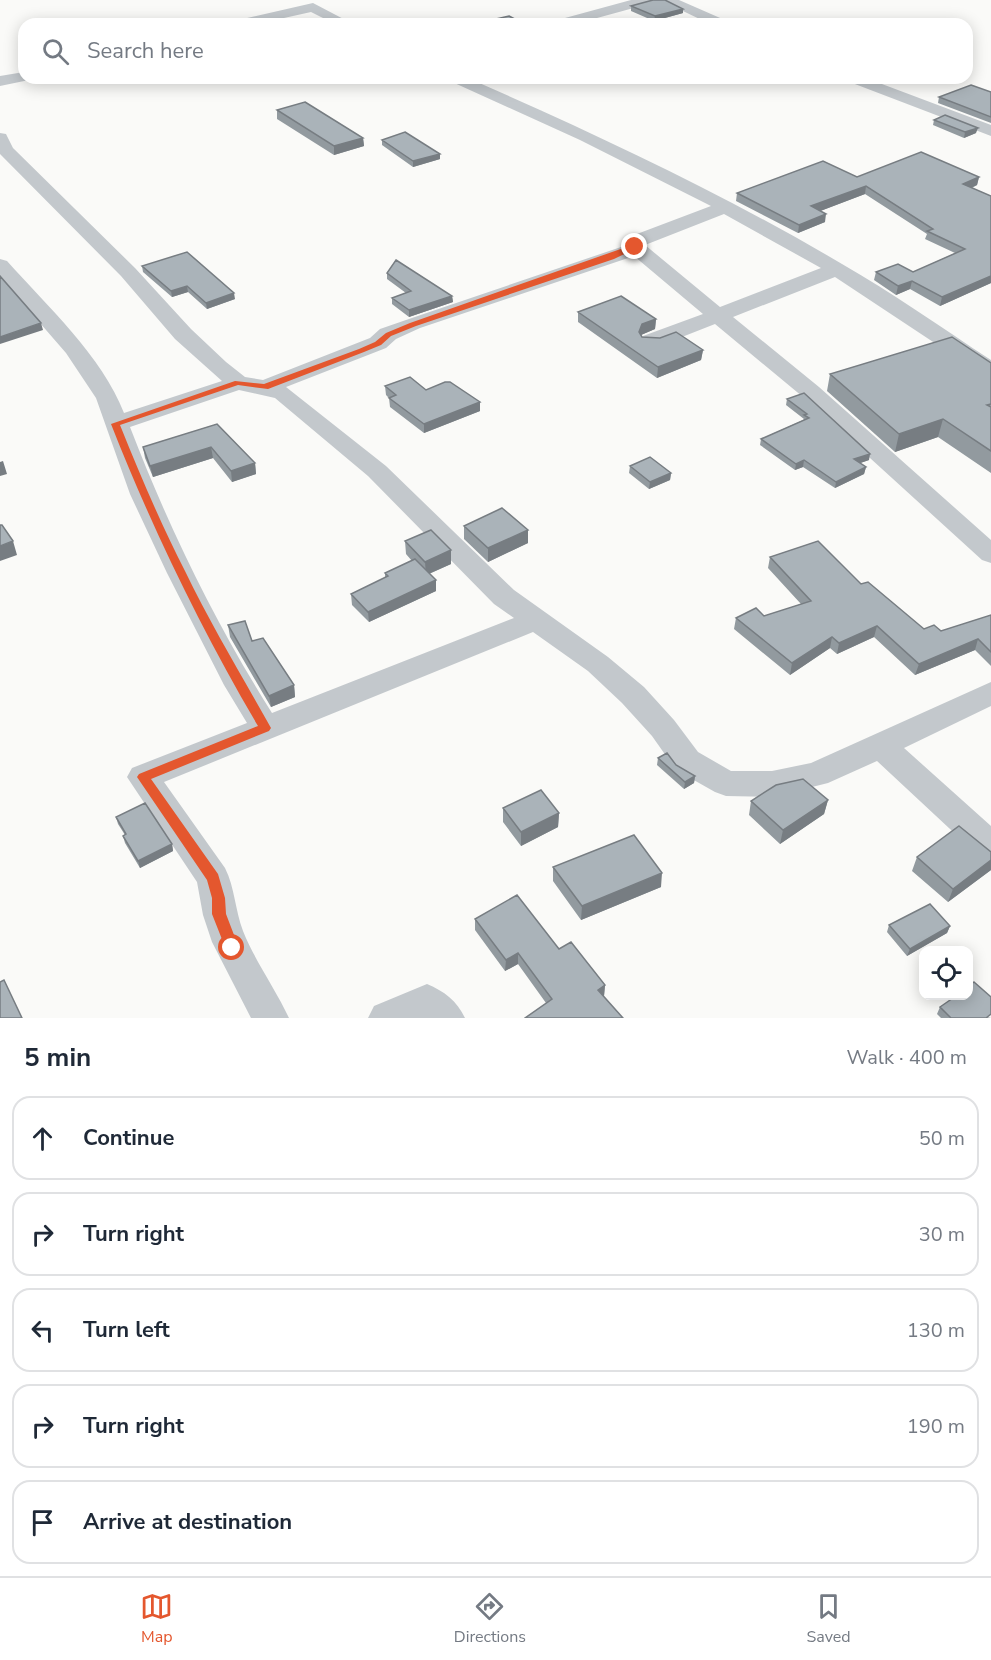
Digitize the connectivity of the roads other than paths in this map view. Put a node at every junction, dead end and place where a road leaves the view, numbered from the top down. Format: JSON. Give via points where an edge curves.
{"nodes":[{"id":1,"x":648,"y":0,"type":"edge"},
{"id":2,"x":667,"y":0,"type":"edge"},
{"id":3,"x":265,"y":18,"type":"edge"},
{"id":4,"x":334,"y":18,"type":"edge"},
{"id":5,"x":581,"y":18,"type":"edge"},
{"id":6,"x":708,"y":18,"type":"edge"},
{"id":7,"x":18,"y":78,"type":"edge"},
{"id":8,"x":0,"y":81,"type":"edge"},
{"id":9,"x":469,"y":84,"type":"edge"},
{"id":10,"x":868,"y":84,"type":"edge"},
{"id":11,"x":991,"y":131,"type":"edge"},
{"id":12,"x":0,"y":138,"type":"edge"},
{"id":13,"x":726,"y":207,"type":"junction"},
{"id":14,"x":635,"y":247,"type":"junction"},
{"id":15,"x":0,"y":265,"type":"edge"},
{"id":16,"x":837,"y":269,"type":"junction"},
{"id":17,"x":719,"y":315,"type":"junction"},
{"id":18,"x":651,"y":340,"type":"edge"},
{"id":19,"x":991,"y":370,"type":"edge"},
{"id":20,"x":238,"y":383,"type":"junction"},
{"id":21,"x":265,"y":387,"type":"junction"},
{"id":22,"x":115,"y":424,"type":"junction"},
{"id":23,"x":991,"y":554,"type":"edge"},
{"id":24,"x":536,"y":620,"type":"junction"},
{"id":25,"x":991,"y":693,"type":"edge"},
{"id":26,"x":265,"y":728,"type":"junction"},
{"id":27,"x":881,"y":746,"type":"junction"},
{"id":28,"x":991,"y":846,"type":"edge"},
{"id":29,"x":270,"y":1018,"type":"edge"},
{"id":30,"x":387,"y":1018,"type":"edge"},
{"id":31,"x":446,"y":1018,"type":"edge"}],
"edges":[{"from":1,"to":5,"type":"street"},
{"from":2,"to":6,"type":"street"},
{"from":3,"to":4,"type":"street","via":[[313,7]]},
{"from":7,"to":8,"type":"street"},
{"from":9,"to":13,"type":"street","via":[[586,136]]},
{"from":10,"to":11,"type":"street"},
{"from":12,"to":20,"type":"street","via":[[6,150],[128,272],[183,334]]},
{"from":13,"to":14,"type":"street","via":[[636,241]]},
{"from":13,"to":16,"type":"street"},
{"from":14,"to":17,"type":"street"},
{"from":14,"to":21,"type":"street","via":[[413,324],[370,347]]},
{"from":15,"to":22,"type":"street","via":[[59,330],[94,377]]},
{"from":16,"to":17,"type":"street"},
{"from":16,"to":19,"type":"street"},
{"from":17,"to":18,"type":"street"},
{"from":17,"to":23,"type":"street"},
{"from":20,"to":21,"type":"street"},
{"from":20,"to":22,"type":"street"},
{"from":21,"to":24,"type":"street","via":[[283,393],[377,471],[504,597]]},
{"from":22,"to":26,"type":"street","via":[[180,573]]},
{"from":24,"to":26,"type":"street"},
{"from":24,"to":27,"type":"street","via":[[598,664],[633,695],[687,760],[726,783],[772,784],[817,774]]},
{"from":25,"to":27,"type":"street"},
{"from":26,"to":29,"type":"street","via":[[143,777],[213,878],[219,914],[232,948]]},
{"from":27,"to":28,"type":"street"},
{"from":30,"to":31,"type":"street","via":[[427,1001]]}]}
